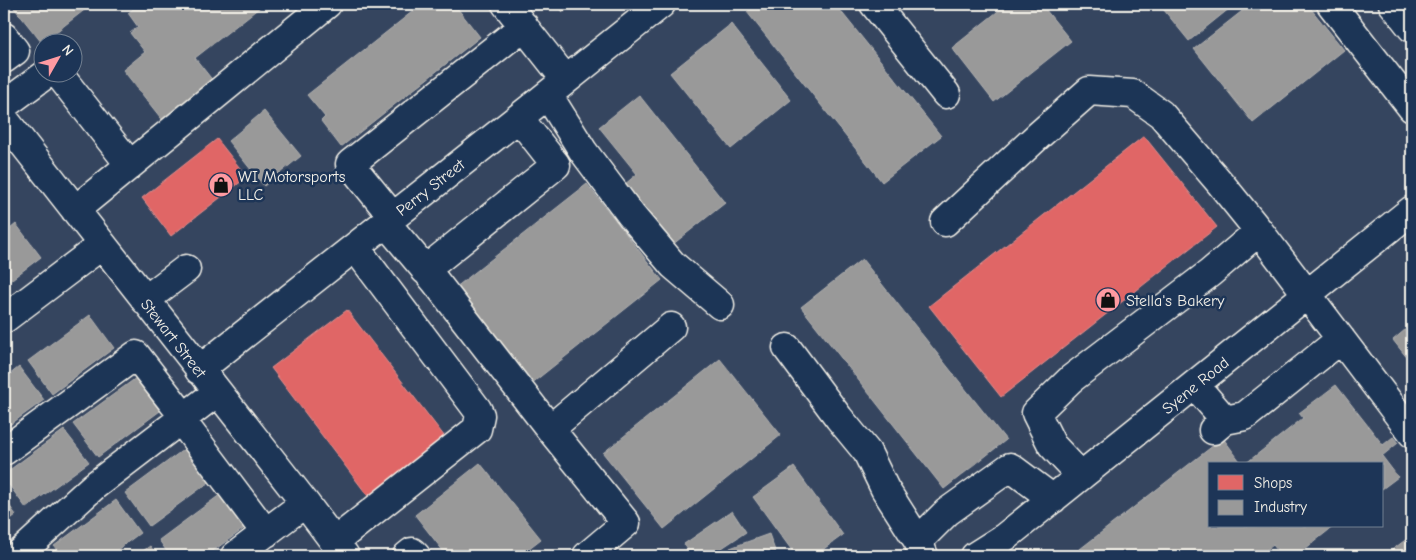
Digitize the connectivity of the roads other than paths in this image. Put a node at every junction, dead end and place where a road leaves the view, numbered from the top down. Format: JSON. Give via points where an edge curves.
{"nodes":[{"id":1,"x":327,"y":4,"type":"edge"},
{"id":2,"x":506,"y":4,"type":"edge"},
{"id":3,"x":661,"y":4,"type":"edge"},
{"id":4,"x":874,"y":4,"type":"edge"},
{"id":5,"x":1331,"y":4,"type":"edge"},
{"id":6,"x":1393,"y":4,"type":"edge"},
{"id":7,"x":524,"y":26,"type":"junction"},
{"id":8,"x":1412,"y":28,"type":"edge"},
{"id":9,"x":4,"y":37,"type":"edge"},
{"id":10,"x":4,"y":59,"type":"edge"},
{"id":11,"x":35,"y":82,"type":"edge"},
{"id":12,"x":65,"y":82,"type":"edge"},
{"id":13,"x":557,"y":87,"type":"junction"},
{"id":14,"x":946,"y":94,"type":"dead end"},
{"id":15,"x":4,"y":105,"type":"edge"},
{"id":16,"x":1412,"y":108,"type":"edge"},
{"id":17,"x":519,"y":118,"type":"junction"},
{"id":18,"x":4,"y":119,"type":"edge"},
{"id":19,"x":130,"y":165,"type":"junction"},
{"id":20,"x":75,"y":210,"type":"junction"},
{"id":21,"x":1412,"y":210,"type":"edge"},
{"id":22,"x":389,"y":220,"type":"junction"},
{"id":23,"x":945,"y":222,"type":"dead end"},
{"id":24,"x":1259,"y":232,"type":"junction"},
{"id":25,"x":102,"y":246,"type":"junction"},
{"id":26,"x":355,"y":247,"type":"junction"},
{"id":27,"x":418,"y":261,"type":"junction"},
{"id":28,"x":186,"y":269,"type":"dead end"},
{"id":29,"x":379,"y":278,"type":"junction"},
{"id":30,"x":1308,"y":294,"type":"junction"},
{"id":31,"x":146,"y":300,"type":"junction"},
{"id":32,"x":720,"y":305,"type":"dead end"},
{"id":33,"x":4,"y":319,"type":"edge"},
{"id":34,"x":670,"y":327,"type":"dead end"},
{"id":35,"x":1341,"y":339,"type":"junction"},
{"id":36,"x":787,"y":348,"type":"dead end"},
{"id":37,"x":199,"y":370,"type":"junction"},
{"id":38,"x":1195,"y":385,"type":"junction"},
{"id":39,"x":217,"y":392,"type":"junction"},
{"id":40,"x":182,"y":418,"type":"junction"},
{"id":41,"x":550,"y":430,"type":"junction"},
{"id":42,"x":1412,"y":433,"type":"edge"},
{"id":43,"x":4,"y":451,"type":"edge"},
{"id":44,"x":1080,"y":476,"type":"junction"},
{"id":45,"x":1053,"y":499,"type":"junction"},
{"id":46,"x":305,"y":504,"type":"junction"},
{"id":47,"x":266,"y":533,"type":"junction"},
{"id":48,"x":340,"y":549,"type":"edge"},
{"id":49,"x":921,"y":549,"type":"edge"},
{"id":50,"x":17,"y":556,"type":"edge"},
{"id":51,"x":235,"y":556,"type":"edge"},
{"id":52,"x":407,"y":556,"type":"edge"},
{"id":53,"x":416,"y":556,"type":"edge"},
{"id":54,"x":587,"y":556,"type":"edge"},
{"id":55,"x":975,"y":556,"type":"edge"}],
"edges":[{"from":1,"to":19,"type":"street"},
{"from":2,"to":7,"type":"street"},
{"from":3,"to":13,"type":"street","name":"Perry Street"},
{"from":4,"to":14,"type":"street"},
{"from":5,"to":16,"type":"street"},
{"from":6,"to":8,"type":"street"},
{"from":7,"to":13,"type":"street"},
{"from":7,"to":22,"type":"street","via":[[350,164]]},
{"from":9,"to":10,"type":"street","via":[[15,50]]},
{"from":11,"to":15,"type":"street"},
{"from":12,"to":19,"type":"street"},
{"from":13,"to":17,"type":"street","name":"Perry Street"},
{"from":13,"to":32,"type":"street","via":[[583,151],[673,265]]},
{"from":17,"to":22,"type":"street","name":"Perry Street"},
{"from":17,"to":27,"type":"street","via":[[556,165]]},
{"from":18,"to":20,"type":"street","name":"Stewart Street"},
{"from":19,"to":20,"type":"street"},
{"from":20,"to":25,"type":"street","name":"Stewart Street"},
{"from":21,"to":30,"type":"street","name":"Syene Road"},
{"from":22,"to":26,"type":"street","name":"Perry Street"},
{"from":22,"to":27,"type":"street"},
{"from":23,"to":24,"type":"street","via":[[1089,91],[1133,94],[1161,114]]},
{"from":24,"to":30,"type":"street"},
{"from":24,"to":44,"type":"street","via":[[1071,379],[1036,413],[1052,445]]},
{"from":25,"to":31,"type":"street","name":"Stewart Street"},
{"from":25,"to":33,"type":"street"},
{"from":26,"to":29,"type":"street"},
{"from":26,"to":37,"type":"street","name":"Perry Street"},
{"from":27,"to":29,"type":"street"},
{"from":27,"to":41,"type":"street"},
{"from":28,"to":31,"type":"street"},
{"from":29,"to":48,"type":"street","via":[[478,409],[479,422],[477,429]]},
{"from":30,"to":35,"type":"street"},
{"from":30,"to":38,"type":"street","name":"Syene Road"},
{"from":31,"to":37,"type":"street","name":"Stewart Street"},
{"from":34,"to":41,"type":"street"},
{"from":35,"to":38,"type":"street","via":[[1245,416],[1219,425]]},
{"from":35,"to":42,"type":"street"},
{"from":36,"to":49,"type":"street","via":[[867,452],[884,489]]},
{"from":37,"to":39,"type":"street","name":"Stewart Street"},
{"from":38,"to":44,"type":"street","name":"Syene Road"},
{"from":39,"to":40,"type":"street"},
{"from":39,"to":46,"type":"street","name":"Stewart Street"},
{"from":40,"to":43,"type":"street","via":[[136,355]]},
{"from":40,"to":47,"type":"street"},
{"from":40,"to":50,"type":"street","via":[[94,486]]},
{"from":41,"to":54,"type":"street","via":[[626,523]]},
{"from":44,"to":45,"type":"street","name":"Syene Road"},
{"from":45,"to":49,"type":"street","via":[[1010,467],[947,512]]},
{"from":45,"to":55,"type":"street","name":"Syene Road"},
{"from":46,"to":47,"type":"street"},
{"from":46,"to":48,"type":"street","name":"Stewart Street"},
{"from":47,"to":51,"type":"street"},
{"from":52,"to":53,"type":"street","via":[[412,552]]}]}
